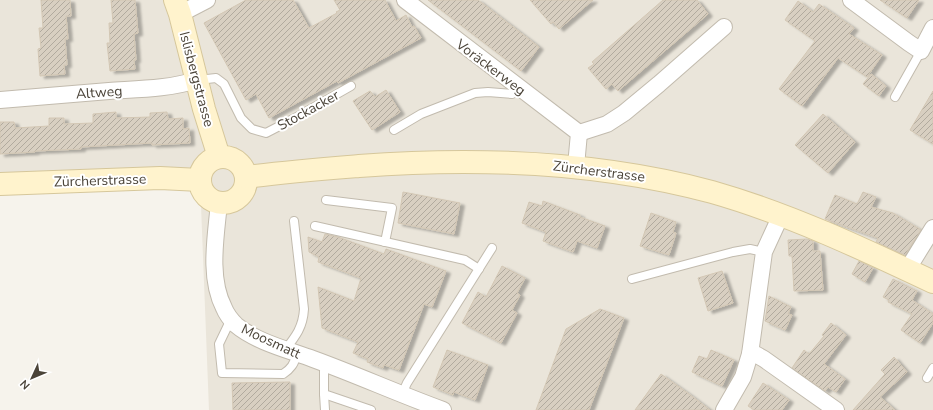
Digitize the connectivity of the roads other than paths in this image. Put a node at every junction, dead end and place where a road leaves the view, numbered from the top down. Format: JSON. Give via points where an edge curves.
{"nodes":[{"id":1,"x":207,"y":0,"type":"edge"},
{"id":2,"x":405,"y":0,"type":"edge"},
{"id":3,"x":851,"y":0,"type":"edge"},
{"id":4,"x":178,"y":7,"type":"edge"},
{"id":5,"x":724,"y":27,"type":"dead end"},
{"id":6,"x":933,"y":28,"type":"edge"},
{"id":7,"x":920,"y":51,"type":"junction"},
{"id":8,"x":197,"y":80,"type":"junction"},
{"id":9,"x":351,"y":86,"type":"dead end"},
{"id":10,"x":520,"y":89,"type":"junction"},
{"id":11,"x":895,"y":97,"type":"dead end"},
{"id":12,"x":0,"y":100,"type":"edge"},
{"id":13,"x":394,"y":130,"type":"dead end"},
{"id":14,"x":579,"y":133,"type":"junction"},
{"id":15,"x":219,"y":158,"type":"junction"},
{"id":16,"x":576,"y":166,"type":"junction"},
{"id":17,"x":246,"y":177,"type":"junction"},
{"id":18,"x":200,"y":180,"type":"junction"},
{"id":19,"x":0,"y":184,"type":"edge"},
{"id":20,"x":326,"y":200,"type":"dead end"},
{"id":21,"x":219,"y":203,"type":"junction"},
{"id":22,"x":781,"y":215,"type":"junction"},
{"id":23,"x":294,"y":221,"type":"dead end"},
{"id":24,"x":315,"y":226,"type":"dead end"},
{"id":25,"x":933,"y":228,"type":"edge"},
{"id":26,"x":385,"y":242,"type":"junction"},
{"id":27,"x":492,"y":248,"type":"dead end"},
{"id":28,"x":764,"y":252,"type":"junction"},
{"id":29,"x":479,"y":269,"type":"junction"},
{"id":30,"x":909,"y":270,"type":"junction"},
{"id":31,"x":632,"y":279,"type":"dead end"},
{"id":32,"x":933,"y":282,"type":"edge"},
{"id":33,"x":231,"y":319,"type":"junction"},
{"id":34,"x":291,"y":352,"type":"junction"},
{"id":35,"x":750,"y":354,"type":"junction"},
{"id":36,"x":320,"y":362,"type":"junction"},
{"id":37,"x":933,"y":368,"type":"edge"},
{"id":38,"x":927,"y":378,"type":"dead end"},
{"id":39,"x":324,"y":394,"type":"junction"},
{"id":40,"x":402,"y":394,"type":"junction"},
{"id":41,"x":426,"y":407,"type":"edge"},
{"id":42,"x":324,"y":410,"type":"edge"},
{"id":43,"x":370,"y":410,"type":"edge"},
{"id":44,"x":443,"y":410,"type":"edge"},
{"id":45,"x":724,"y":410,"type":"edge"},
{"id":46,"x":836,"y":410,"type":"edge"}],
"edges":[{"from":1,"to":4,"type":"street"},
{"from":2,"to":10,"type":"street","name":"Voräckerweg"},
{"from":3,"to":7,"type":"street"},
{"from":4,"to":8,"type":"street","name":"Islisbergstrasse"},
{"from":5,"to":14,"type":"street","via":[[624,113],[607,124]]},
{"from":6,"to":7,"type":"street"},
{"from":7,"to":11,"type":"lane"},
{"from":8,"to":9,"type":"lane","name":"Stockacker","via":[[216,78],[224,84],[241,118],[252,129],[266,133]]},
{"from":8,"to":12,"type":"street","name":"Altweg","via":[[146,90]]},
{"from":8,"to":15,"type":"street","name":"Islisbergstrasse"},
{"from":10,"to":13,"type":"lane","via":[[512,94],[475,94],[421,114]]},
{"from":10,"to":14,"type":"street","name":"Voräckerweg"},
{"from":14,"to":16,"type":"street"},
{"from":15,"to":17,"type":"street","via":[[225,157],[237,162]]},
{"from":15,"to":18,"type":"street","via":[[213,159],[204,168]]},
{"from":16,"to":17,"type":"street","name":"Zürcherstrasse","via":[[412,162]]},
{"from":16,"to":22,"type":"street","name":"Zürcherstrasse","via":[[659,179],[719,194]]},
{"from":17,"to":21,"type":"street","via":[[244,190],[237,199]]},
{"from":18,"to":19,"type":"street","name":"Zürcherstrasse","via":[[160,178]]},
{"from":18,"to":21,"type":"street","via":[[200,186],[206,196]]},
{"from":20,"to":26,"type":"lane","via":[[392,208]]},
{"from":21,"to":33,"type":"street","name":"Moosmatt","via":[[214,273],[218,294]]},
{"from":22,"to":28,"type":"street"},
{"from":22,"to":30,"type":"street","name":"Zürcherstrasse"},
{"from":23,"to":34,"type":"lane","via":[[304,319]]},
{"from":24,"to":26,"type":"lane"},
{"from":25,"to":30,"type":"street"},
{"from":26,"to":29,"type":"lane","via":[[465,260]]},
{"from":27,"to":29,"type":"lane"},
{"from":28,"to":31,"type":"lane","via":[[750,249],[733,252]]},
{"from":28,"to":35,"type":"street"},
{"from":29,"to":40,"type":"lane","via":[[407,382]]},
{"from":30,"to":32,"type":"street","name":"Zürcherstrasse"},
{"from":33,"to":34,"type":"street","name":"Moosmatt","via":[[254,336]]},
{"from":33,"to":34,"type":"lane","via":[[219,344],[222,373],[282,374],[290,370],[294,363]]},
{"from":34,"to":36,"type":"street","name":"Moosmatt"},
{"from":35,"to":45,"type":"street","via":[[743,377]]},
{"from":35,"to":46,"type":"street","via":[[764,359]]},
{"from":36,"to":39,"type":"lane","via":[[324,371]]},
{"from":36,"to":40,"type":"street","name":"Moosmatt"},
{"from":37,"to":38,"type":"lane"},
{"from":39,"to":42,"type":"lane"},
{"from":39,"to":43,"type":"lane"},
{"from":40,"to":41,"type":"street","name":"Moosmatt"},
{"from":41,"to":44,"type":"street","name":"Moosmatt"}]}
